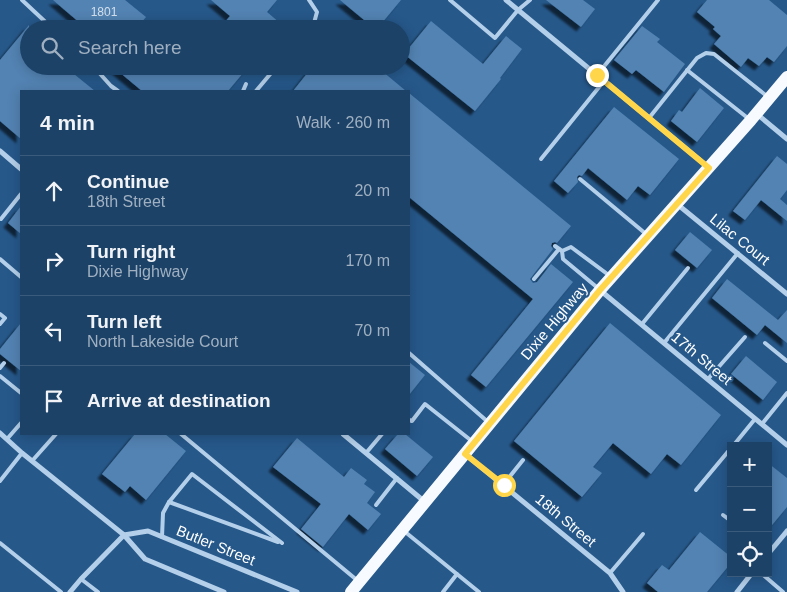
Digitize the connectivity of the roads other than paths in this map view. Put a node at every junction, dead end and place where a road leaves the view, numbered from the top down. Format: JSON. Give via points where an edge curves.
{"nodes":[{"id":1,"x":22,"y":0,"type":"edge"},
{"id":2,"x":309,"y":0,"type":"edge"},
{"id":3,"x":450,"y":0,"type":"edge"},
{"id":4,"x":506,"y":0,"type":"edge"},
{"id":5,"x":530,"y":0,"type":"edge"},
{"id":6,"x":658,"y":0,"type":"edge"},
{"id":7,"x":518,"y":10,"type":"junction"},
{"id":8,"x":43,"y":20,"type":"edge"},
{"id":9,"x":315,"y":20,"type":"edge"},
{"id":10,"x":687,"y":70,"type":"junction"},
{"id":11,"x":101,"y":75,"type":"edge"},
{"id":12,"x":270,"y":75,"type":"edge"},
{"id":13,"x":597,"y":75,"type":"junction"},
{"id":14,"x":787,"y":76,"type":"edge"},
{"id":15,"x":604,"y":81,"type":"junction"},
{"id":16,"x":246,"y":84,"type":"dead end"},
{"id":17,"x":117,"y":90,"type":"edge"},
{"id":18,"x":243,"y":90,"type":"edge"},
{"id":19,"x":257,"y":90,"type":"edge"},
{"id":20,"x":770,"y":98,"type":"junction"},
{"id":21,"x":754,"y":117,"type":"junction"},
{"id":22,"x":648,"y":118,"type":"junction"},
{"id":23,"x":787,"y":139,"type":"edge"},
{"id":24,"x":0,"y":151,"type":"edge"},
{"id":25,"x":541,"y":159,"type":"dead end"},
{"id":26,"x":20,"y":167,"type":"edge"},
{"id":27,"x":709,"y":168,"type":"junction"},
{"id":28,"x":580,"y":179,"type":"dead end"},
{"id":29,"x":20,"y":195,"type":"edge"},
{"id":30,"x":677,"y":204,"type":"junction"},
{"id":31,"x":1,"y":218,"type":"dead end"},
{"id":32,"x":648,"y":236,"type":"junction"},
{"id":33,"x":559,"y":248,"type":"junction"},
{"id":34,"x":738,"y":253,"type":"junction"},
{"id":35,"x":0,"y":259,"type":"edge"},
{"id":36,"x":688,"y":268,"type":"dead end"},
{"id":37,"x":20,"y":276,"type":"edge"},
{"id":38,"x":612,"y":278,"type":"junction"},
{"id":39,"x":534,"y":279,"type":"dead end"},
{"id":40,"x":600,"y":290,"type":"junction"},
{"id":41,"x":787,"y":294,"type":"edge"},
{"id":42,"x":0,"y":314,"type":"edge"},
{"id":43,"x":0,"y":324,"type":"edge"},
{"id":44,"x":642,"y":324,"type":"junction"},
{"id":45,"x":745,"y":337,"type":"dead end"},
{"id":46,"x":664,"y":343,"type":"junction"},
{"id":47,"x":765,"y":343,"type":"dead end"},
{"id":48,"x":410,"y":354,"type":"edge"},
{"id":49,"x":787,"y":362,"type":"edge"},
{"id":50,"x":4,"y":363,"type":"dead end"},
{"id":51,"x":0,"y":368,"type":"edge"},
{"id":52,"x":0,"y":376,"type":"edge"},
{"id":53,"x":708,"y":379,"type":"junction"},
{"id":54,"x":20,"y":392,"type":"edge"},
{"id":55,"x":787,"y":393,"type":"edge"},
{"id":56,"x":755,"y":418,"type":"junction"},
{"id":57,"x":410,"y":420,"type":"edge"},
{"id":58,"x":20,"y":424,"type":"edge"},
{"id":59,"x":490,"y":424,"type":"junction"},
{"id":60,"x":762,"y":424,"type":"junction"},
{"id":61,"x":0,"y":433,"type":"edge"},
{"id":62,"x":55,"y":435,"type":"edge"},
{"id":63,"x":182,"y":435,"type":"edge"},
{"id":64,"x":343,"y":435,"type":"edge"},
{"id":65,"x":381,"y":435,"type":"edge"},
{"id":66,"x":7,"y":439,"type":"junction"},
{"id":67,"x":736,"y":442,"type":"edge"},
{"id":68,"x":474,"y":443,"type":"junction"},
{"id":69,"x":787,"y":445,"type":"edge"},
{"id":70,"x":22,"y":453,"type":"junction"},
{"id":71,"x":366,"y":453,"type":"junction"},
{"id":72,"x":727,"y":453,"type":"edge"},
{"id":73,"x":465,"y":454,"type":"junction"},
{"id":74,"x":524,"y":460,"type":"dead end"},
{"id":75,"x":32,"y":461,"type":"junction"},
{"id":76,"x":396,"y":478,"type":"junction"},
{"id":77,"x":0,"y":481,"type":"edge"},
{"id":78,"x":504,"y":485,"type":"junction"},
{"id":79,"x":696,"y":490,"type":"dead end"},
{"id":80,"x":169,"y":502,"type":"junction"},
{"id":81,"x":425,"y":502,"type":"junction"},
{"id":82,"x":376,"y":505,"type":"dead end"},
{"id":83,"x":723,"y":514,"type":"dead end"},
{"id":84,"x":727,"y":518,"type":"edge"},
{"id":85,"x":402,"y":529,"type":"junction"},
{"id":86,"x":787,"y":532,"type":"edge"},
{"id":87,"x":643,"y":534,"type":"dead end"},
{"id":88,"x":124,"y":535,"type":"junction"},
{"id":89,"x":162,"y":536,"type":"junction"},
{"id":90,"x":0,"y":543,"type":"edge"},
{"id":91,"x":772,"y":550,"type":"edge"},
{"id":92,"x":610,"y":573,"type":"junction"},
{"id":93,"x":457,"y":574,"type":"junction"},
{"id":94,"x":749,"y":577,"type":"edge"},
{"id":95,"x":766,"y":577,"type":"edge"},
{"id":96,"x":81,"y":579,"type":"junction"},
{"id":97,"x":355,"y":587,"type":"edge"},
{"id":98,"x":62,"y":592,"type":"edge"},
{"id":99,"x":70,"y":592,"type":"edge"},
{"id":100,"x":98,"y":592,"type":"edge"},
{"id":101,"x":224,"y":592,"type":"edge"},
{"id":102,"x":297,"y":592,"type":"edge"},
{"id":103,"x":442,"y":592,"type":"edge"},
{"id":104,"x":479,"y":592,"type":"edge"},
{"id":105,"x":623,"y":592,"type":"edge"},
{"id":106,"x":737,"y":592,"type":"edge"},
{"id":107,"x":783,"y":592,"type":"edge"}],
"edges":[{"from":1,"to":8,"type":"lane"},
{"from":2,"to":9,"type":"lane","via":[[317,12]]},
{"from":3,"to":7,"type":"lane","via":[[495,38]]},
{"from":4,"to":7,"type":"street"},
{"from":5,"to":7,"type":"lane"},
{"from":6,"to":13,"type":"lane"},
{"from":7,"to":13,"type":"street"},
{"from":10,"to":20,"type":"lane","via":[[697,58],[706,53],[714,54]]},
{"from":10,"to":21,"type":"lane"},
{"from":10,"to":22,"type":"lane"},
{"from":11,"to":17,"type":"lane"},
{"from":12,"to":19,"type":"lane"},
{"from":13,"to":15,"type":"street"},
{"from":14,"to":20,"type":"main road","name":"Dixie Highway"},
{"from":15,"to":22,"type":"street"},
{"from":15,"to":25,"type":"lane"},
{"from":16,"to":18,"type":"lane"},
{"from":20,"to":21,"type":"main road","name":"Dixie Highway"},
{"from":21,"to":23,"type":"street"},
{"from":21,"to":27,"type":"main road","name":"Dixie Highway"},
{"from":22,"to":27,"type":"street"},
{"from":24,"to":26,"type":"street"},
{"from":27,"to":30,"type":"main road","name":"Dixie Highway"},
{"from":28,"to":32,"type":"lane"},
{"from":29,"to":31,"type":"lane"},
{"from":30,"to":32,"type":"main road","name":"Dixie Highway"},
{"from":30,"to":34,"type":"street","name":"Lilac Court"},
{"from":32,"to":38,"type":"main road","name":"Dixie Highway"},
{"from":33,"to":38,"type":"lane","via":[[571,247]]},
{"from":33,"to":39,"type":"lane"},
{"from":33,"to":40,"type":"lane","via":[[563,259]]},
{"from":34,"to":41,"type":"street","name":"Lilac Court"},
{"from":34,"to":46,"type":"lane"},
{"from":35,"to":37,"type":"lane"},
{"from":36,"to":44,"type":"lane"},
{"from":38,"to":40,"type":"main road","name":"Dixie Highway"},
{"from":40,"to":44,"type":"street","name":"17th Street"},
{"from":40,"to":59,"type":"main road","name":"Dixie Highway"},
{"from":42,"to":43,"type":"lane","via":[[5,318]]},
{"from":44,"to":46,"type":"street","name":"17th Street"},
{"from":45,"to":53,"type":"lane"},
{"from":46,"to":53,"type":"street","name":"17th Street"},
{"from":47,"to":49,"type":"lane"},
{"from":48,"to":59,"type":"lane"},
{"from":50,"to":51,"type":"lane"},
{"from":52,"to":54,"type":"lane"},
{"from":53,"to":56,"type":"street","name":"17th Street"},
{"from":55,"to":60,"type":"lane"},
{"from":56,"to":60,"type":"street","name":"17th Street"},
{"from":56,"to":67,"type":"lane"},
{"from":57,"to":68,"type":"lane","via":[[426,404]]},
{"from":58,"to":66,"type":"lane"},
{"from":59,"to":68,"type":"main road","name":"Dixie Highway"},
{"from":60,"to":69,"type":"street","name":"17th Street"},
{"from":61,"to":66,"type":"street"},
{"from":62,"to":75,"type":"lane"},
{"from":63,"to":97,"type":"lane"},
{"from":64,"to":71,"type":"street"},
{"from":65,"to":71,"type":"lane"},
{"from":66,"to":70,"type":"street"},
{"from":68,"to":73,"type":"main road","name":"Dixie Highway"},
{"from":70,"to":75,"type":"street"},
{"from":70,"to":77,"type":"lane"},
{"from":71,"to":76,"type":"street"},
{"from":72,"to":79,"type":"lane"},
{"from":73,"to":78,"type":"street","name":"18th Street"},
{"from":73,"to":81,"type":"main road","name":"Dixie Highway"},
{"from":74,"to":78,"type":"lane"},
{"from":75,"to":88,"type":"street"},
{"from":76,"to":81,"type":"street"},
{"from":76,"to":82,"type":"lane"},
{"from":78,"to":92,"type":"street","name":"18th Street"},
{"from":80,"to":80,"type":"lane","via":[[192,474],[282,544],[195,511]]},
{"from":80,"to":89,"type":"lane","via":[[163,513]]},
{"from":81,"to":85,"type":"main road","name":"Dixie Highway"},
{"from":83,"to":84,"type":"lane"},
{"from":85,"to":93,"type":"lane"},
{"from":85,"to":97,"type":"main road","name":"Dixie Highway"},
{"from":86,"to":91,"type":"street"},
{"from":87,"to":92,"type":"lane"},
{"from":88,"to":89,"type":"street","name":"Butler Street","via":[[148,531]]},
{"from":88,"to":96,"type":"street"},
{"from":88,"to":101,"type":"street","via":[[145,559]]},
{"from":89,"to":102,"type":"street","name":"Butler Street"},
{"from":90,"to":98,"type":"lane"},
{"from":92,"to":105,"type":"street","name":"18th Street"},
{"from":93,"to":103,"type":"lane"},
{"from":93,"to":104,"type":"lane"},
{"from":94,"to":106,"type":"street"},
{"from":95,"to":107,"type":"lane"},
{"from":96,"to":99,"type":"street"},
{"from":96,"to":100,"type":"lane"}]}
